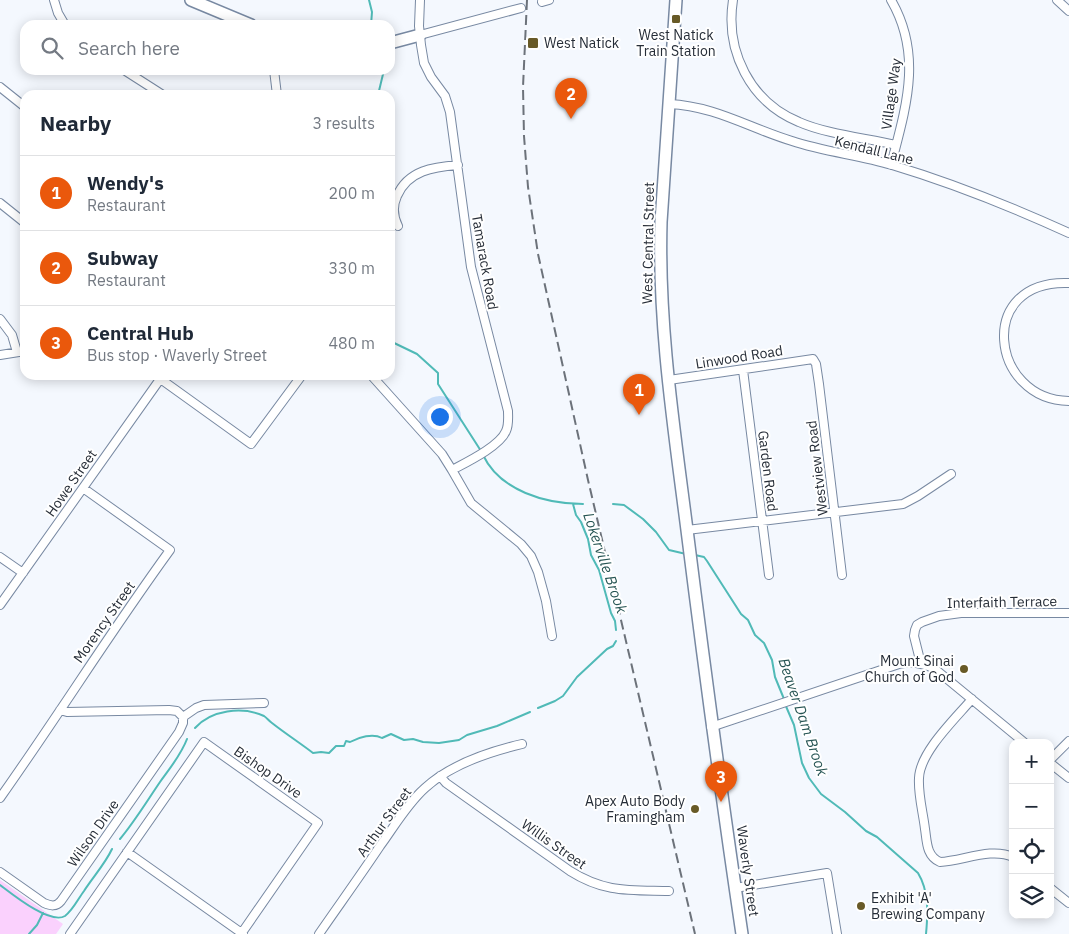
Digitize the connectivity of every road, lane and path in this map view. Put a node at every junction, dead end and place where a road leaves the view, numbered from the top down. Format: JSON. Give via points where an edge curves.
{"nodes":[{"id":1,"x":54,"y":0,"type":"edge"},
{"id":2,"x":191,"y":0,"type":"edge"},
{"id":3,"x":420,"y":0,"type":"edge"},
{"id":4,"x":676,"y":0,"type":"edge"},
{"id":5,"x":733,"y":0,"type":"edge"},
{"id":6,"x":891,"y":0,"type":"edge"},
{"id":7,"x":1057,"y":0,"type":"edge"},
{"id":8,"x":521,"y":8,"type":"dead end"},
{"id":9,"x":1069,"y":11,"type":"edge"},
{"id":10,"x":62,"y":20,"type":"edge"},
{"id":11,"x":239,"y":20,"type":"edge"},
{"id":12,"x":420,"y":35,"type":"junction"},
{"id":13,"x":395,"y":41,"type":"edge"},
{"id":14,"x":132,"y":75,"type":"edge"},
{"id":15,"x":275,"y":75,"type":"edge"},
{"id":16,"x":0,"y":87,"type":"edge"},
{"id":17,"x":154,"y":90,"type":"edge"},
{"id":18,"x":276,"y":90,"type":"edge"},
{"id":19,"x":20,"y":103,"type":"edge"},
{"id":20,"x":669,"y":104,"type":"junction"},
{"id":21,"x":896,"y":145,"type":"junction"},
{"id":22,"x":458,"y":164,"type":"junction"},
{"id":23,"x":891,"y":165,"type":"junction"},
{"id":24,"x":395,"y":202,"type":"edge"},
{"id":25,"x":0,"y":203,"type":"edge"},
{"id":26,"x":20,"y":219,"type":"edge"},
{"id":27,"x":395,"y":219,"type":"edge"},
{"id":28,"x":398,"y":226,"type":"dead end"},
{"id":29,"x":1069,"y":233,"type":"edge"},
{"id":30,"x":1069,"y":283,"type":"edge"},
{"id":31,"x":0,"y":319,"type":"edge"},
{"id":32,"x":20,"y":350,"type":"edge"},
{"id":33,"x":20,"y":352,"type":"edge"},
{"id":34,"x":0,"y":355,"type":"edge"},
{"id":35,"x":812,"y":359,"type":"joint"},
{"id":36,"x":743,"y":370,"type":"junction"},
{"id":37,"x":156,"y":380,"type":"edge"},
{"id":38,"x":164,"y":380,"type":"edge"},
{"id":39,"x":298,"y":380,"type":"edge"},
{"id":40,"x":375,"y":380,"type":"edge"},
{"id":41,"x":669,"y":380,"type":"junction"},
{"id":42,"x":1069,"y":401,"type":"edge"},
{"id":43,"x":452,"y":470,"type":"junction"},
{"id":44,"x":950,"y":474,"type":"dead end"},
{"id":45,"x":83,"y":488,"type":"junction"},
{"id":46,"x":835,"y":512,"type":"junction"},
{"id":47,"x":762,"y":521,"type":"junction"},
{"id":48,"x":687,"y":530,"type":"junction"},
{"id":49,"x":0,"y":557,"type":"edge"},
{"id":50,"x":23,"y":573,"type":"junction"},
{"id":51,"x":769,"y":575,"type":"dead end"},
{"id":52,"x":842,"y":575,"type":"dead end"},
{"id":53,"x":0,"y":605,"type":"edge"},
{"id":54,"x":1069,"y":613,"type":"edge"},
{"id":55,"x":552,"y":636,"type":"dead end"},
{"id":56,"x":921,"y":664,"type":"junction"},
{"id":57,"x":707,"y":694,"type":"joint"},
{"id":58,"x":972,"y":699,"type":"junction"},
{"id":59,"x":264,"y":703,"type":"dead end"},
{"id":60,"x":60,"y":710,"type":"junction"},
{"id":61,"x":183,"y":717,"type":"junction"},
{"id":62,"x":711,"y":727,"type":"junction"},
{"id":63,"x":1020,"y":739,"type":"edge"},
{"id":64,"x":1069,"y":741,"type":"edge"},
{"id":65,"x":522,"y":744,"type":"dead end"},
{"id":66,"x":1054,"y":758,"type":"edge"},
{"id":67,"x":1054,"y":765,"type":"edge"},
{"id":68,"x":440,"y":776,"type":"junction"},
{"id":69,"x":1069,"y":778,"type":"edge"},
{"id":70,"x":0,"y":798,"type":"edge"},
{"id":71,"x":127,"y":852,"type":"junction"},
{"id":72,"x":1009,"y":856,"type":"edge"},
{"id":73,"x":0,"y":872,"type":"edge"},
{"id":74,"x":735,"y":888,"type":"junction"},
{"id":75,"x":669,"y":891,"type":"dead end"},
{"id":76,"x":1054,"y":891,"type":"edge"},
{"id":77,"x":1069,"y":903,"type":"edge"},
{"id":78,"x":70,"y":934,"type":"edge"},
{"id":79,"x":242,"y":934,"type":"edge"},
{"id":80,"x":319,"y":934,"type":"edge"},
{"id":81,"x":742,"y":934,"type":"edge"},
{"id":82,"x":837,"y":934,"type":"edge"}],
"edges":[{"from":1,"to":10,"type":"street"},
{"from":2,"to":11,"type":"main road"},
{"from":3,"to":12,"type":"street","name":"Tamarack Road"},
{"from":4,"to":20,"type":"main road","name":"West Central Street"},
{"from":5,"to":21,"type":"street","via":[[732,32],[738,60],[752,85],[770,105],[800,123]]},
{"from":6,"to":21,"type":"street","name":"Village Way","via":[[904,29],[910,62]]},
{"from":7,"to":9,"type":"street"},
{"from":8,"to":12,"type":"street"},
{"from":12,"to":13,"type":"main road"},
{"from":12,"to":22,"type":"street","name":"Tamarack Road","via":[[427,70],[448,104]]},
{"from":14,"to":17,"type":"street"},
{"from":15,"to":18,"type":"street"},
{"from":16,"to":19,"type":"street"},
{"from":20,"to":23,"type":"street","name":"Kendall Lane","via":[[712,110],[794,142]]},
{"from":20,"to":41,"type":"main road","name":"West Central Street","via":[[660,257]]},
{"from":21,"to":23,"type":"street","name":"Village Way"},
{"from":22,"to":24,"type":"street","via":[[418,173],[404,183]]},
{"from":22,"to":43,"type":"street","name":"Tamarack Road","via":[[471,267],[508,411],[506,432],[488,449]]},
{"from":23,"to":29,"type":"street","name":"Kendall Lane","via":[[966,190]]},
{"from":25,"to":26,"type":"street"},
{"from":27,"to":28,"type":"street"},
{"from":30,"to":42,"type":"street","via":[[1043,285],[1018,298],[1009,312],[1004,336],[1009,362],[1026,386],[1047,398]]},
{"from":31,"to":32,"type":"street"},
{"from":33,"to":34,"type":"street"},
{"from":35,"to":36,"type":"street","name":"Linwood Road"},
{"from":35,"to":46,"type":"street","name":"Westview Road","via":[[818,374]]},
{"from":36,"to":41,"type":"street","name":"Linwood Road"},
{"from":36,"to":47,"type":"street","name":"Garden Road"},
{"from":37,"to":45,"type":"street","name":"Howe Street"},
{"from":38,"to":39,"type":"street","via":[[251,444]]},
{"from":40,"to":43,"type":"street","via":[[442,454]]},
{"from":41,"to":48,"type":"main road","name":"West Central Street"},
{"from":43,"to":55,"type":"street","via":[[471,503],[531,556],[546,601]]},
{"from":44,"to":46,"type":"street","via":[[903,504]]},
{"from":45,"to":50,"type":"street","name":"Howe Street"},
{"from":45,"to":60,"type":"street","name":"Morency Street","via":[[170,550]]},
{"from":46,"to":47,"type":"street"},
{"from":46,"to":52,"type":"street","name":"Westview Road"},
{"from":47,"to":48,"type":"street"},
{"from":47,"to":51,"type":"street","name":"Garden Road"},
{"from":48,"to":57,"type":"main road","name":"West Central Street"},
{"from":49,"to":50,"type":"street"},
{"from":50,"to":53,"type":"street","name":"Howe Street"},
{"from":54,"to":56,"type":"street","name":"Interfaith Terrace","via":[[939,616],[922,622],[915,630]]},
{"from":56,"to":58,"type":"street","via":[[935,669]]},
{"from":56,"to":62,"type":"street","via":[[899,664]]},
{"from":57,"to":62,"type":"main road","name":"Waverly Street"},
{"from":58,"to":63,"type":"street"},
{"from":58,"to":72,"type":"street","via":[[932,747],[920,771],[919,786],[928,850],[940,862],[994,853]]},
{"from":59,"to":61,"type":"street","via":[[204,705]]},
{"from":60,"to":61,"type":"street","via":[[169,710],[177,711]]},
{"from":60,"to":70,"type":"street","name":"Morency Street"},
{"from":61,"to":73,"type":"street","name":"Wilson Drive","via":[[179,732],[58,903],[47,905]]},
{"from":62,"to":74,"type":"main road","name":"Waverly Street"},
{"from":64,"to":66,"type":"street"},
{"from":65,"to":68,"type":"street","name":"Arthur Street","via":[[474,760]]},
{"from":67,"to":69,"type":"street"},
{"from":68,"to":75,"type":"street","name":"Willis Street","via":[[588,881],[616,890]]},
{"from":68,"to":80,"type":"street","name":"Arthur Street","via":[[424,788],[408,807]]},
{"from":71,"to":78,"type":"street","name":"Bishop Drive"},
{"from":71,"to":79,"type":"street","name":"Bishop Drive"},
{"from":71,"to":79,"type":"street","name":"Bishop Drive","via":[[204,742],[303,811],[318,824]]},
{"from":74,"to":81,"type":"main road","name":"Waverly Street"},
{"from":74,"to":82,"type":"street","via":[[827,872]]},
{"from":76,"to":77,"type":"street"}]}
